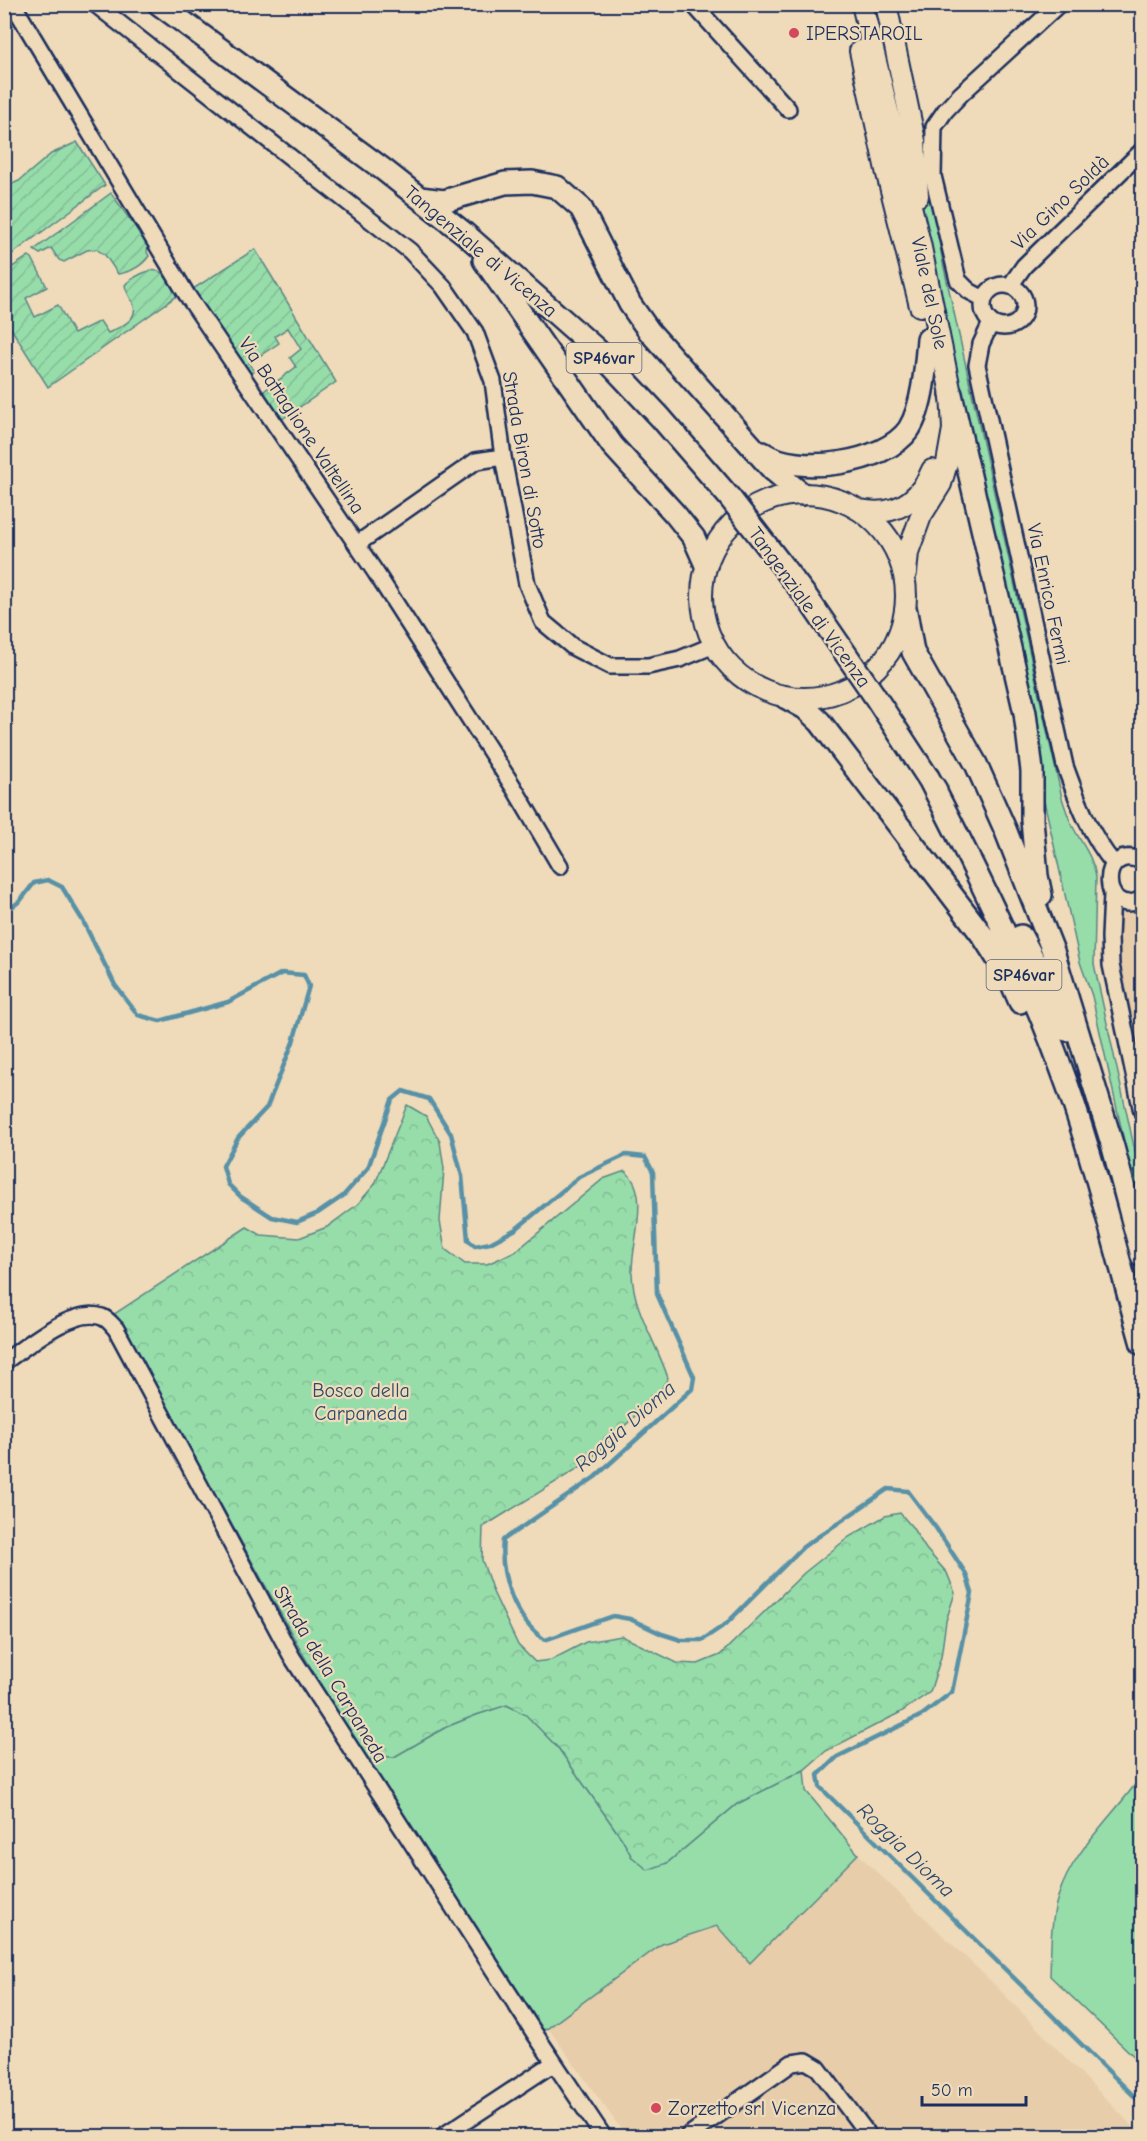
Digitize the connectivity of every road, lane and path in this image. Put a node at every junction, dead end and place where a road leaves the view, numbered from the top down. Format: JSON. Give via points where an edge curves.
{"nodes":[{"id":1,"x":14,"y":4,"type":"edge"},
{"id":2,"x":95,"y":4,"type":"edge"},
{"id":3,"x":159,"y":4,"type":"edge"},
{"id":4,"x":693,"y":4,"type":"edge"},
{"id":5,"x":849,"y":4,"type":"edge"},
{"id":6,"x":862,"y":4,"type":"edge"},
{"id":7,"x":886,"y":4,"type":"edge"},
{"id":8,"x":1059,"y":4,"type":"edge"},
{"id":9,"x":788,"y":109,"type":"dead end"},
{"id":10,"x":1143,"y":152,"type":"edge"},
{"id":11,"x":420,"y":198,"type":"junction"},
{"id":12,"x":464,"y":233,"type":"junction"},
{"id":13,"x":920,"y":243,"type":"junction"},
{"id":14,"x":1010,"y":285,"type":"junction"},
{"id":15,"x":984,"y":299,"type":"junction"},
{"id":16,"x":991,"y":323,"type":"junction"},
{"id":17,"x":928,"y":339,"type":"junction"},
{"id":18,"x":951,"y":394,"type":"junction"},
{"id":19,"x":748,"y":443,"type":"junction"},
{"id":20,"x":503,"y":457,"type":"junction"},
{"id":21,"x":802,"y":494,"type":"junction"},
{"id":22,"x":860,"y":510,"type":"junction"},
{"id":23,"x":357,"y":544,"type":"junction"},
{"id":24,"x":706,"y":565,"type":"junction"},
{"id":25,"x":905,"y":578,"type":"junction"},
{"id":26,"x":906,"y":612,"type":"junction"},
{"id":27,"x":714,"y":645,"type":"junction"},
{"id":28,"x":785,"y":697,"type":"junction"},
{"id":29,"x":928,"y":777,"type":"junction"},
{"id":30,"x":1143,"y":861,"type":"edge"},
{"id":31,"x":1114,"y":864,"type":"junction"},
{"id":32,"x":560,"y":866,"type":"dead end"},
{"id":33,"x":1112,"y":894,"type":"junction"},
{"id":34,"x":1137,"y":901,"type":"edge"},
{"id":35,"x":1111,"y":925,"type":"junction"},
{"id":36,"x":1053,"y":951,"type":"junction"},
{"id":37,"x":1143,"y":1112,"type":"edge"},
{"id":38,"x":1113,"y":1147,"type":"junction"},
{"id":39,"x":1097,"y":1182,"type":"junction"},
{"id":40,"x":1143,"y":1256,"type":"edge"},
{"id":41,"x":1143,"y":1344,"type":"edge"},
{"id":42,"x":4,"y":1362,"type":"edge"},
{"id":43,"x":554,"y":2063,"type":"junction"},
{"id":44,"x":443,"y":2136,"type":"edge"},
{"id":45,"x":603,"y":2136,"type":"edge"},
{"id":46,"x":688,"y":2136,"type":"edge"},
{"id":47,"x":869,"y":2136,"type":"edge"}],
"edges":[{"from":1,"to":23,"type":"street","name":"Via Battaglione Valtellina","via":[[187,295]]},
{"from":2,"to":20,"type":"street","name":"Strada Biron di Sotto","via":[[410,251],[443,286],[475,332],[493,381]]},
{"from":3,"to":11,"type":"highway","name":"Tangenziale di Vicenza","number":"SP46var"},
{"from":4,"to":9,"type":"street"},
{"from":5,"to":17,"type":"main road","name":"Viale del Sole"},
{"from":6,"to":13,"type":"main road","name":"Viale del Sole"},
{"from":7,"to":13,"type":"main road","via":[[915,141]]},
{"from":8,"to":15,"type":"street","via":[[961,94],[934,128],[933,176],[958,280]]},
{"from":10,"to":14,"type":"street","name":"Via Gino Soldà","via":[[1024,266]]},
{"from":11,"to":12,"type":"highway","name":"Tangenziale di Vicenza","number":"SP46var"},
{"from":11,"to":19,"type":"highway","via":[[444,201],[506,183],[532,182],[557,187],[581,208],[630,304],[649,331]]},
{"from":12,"to":24,"type":"highway","via":[[612,445],[694,538]]},
{"from":12,"to":29,"type":"highway","name":"Tangenziale di Vicenza","number":"SP46var","bridge":true,"via":[[596,349],[661,418],[808,599]]},
{"from":13,"to":18,"type":"main road","name":"Viale del Sole"},
{"from":14,"to":15,"type":"street","via":[[997,286]]},
{"from":14,"to":16,"type":"street","via":[[1024,297],[1023,316],[1012,326]]},
{"from":15,"to":16,"type":"street","via":[[984,312]]},
{"from":16,"to":31,"type":"street","name":"Via Enrico Fermi","via":[[977,365],[1065,766],[1082,813]]},
{"from":17,"to":19,"type":"highway","via":[[923,391],[909,428],[893,445],[870,455],[832,463],[791,464],[773,460]]},
{"from":17,"to":22,"type":"main road","name":"Viale del Sole","via":[[940,412],[940,444],[934,467],[926,485],[905,505],[887,511]]},
{"from":18,"to":25,"type":"main road","name":"Viale del Sole","via":[[953,429],[947,463],[941,484],[921,516],[908,552]]},
{"from":18,"to":36,"type":"highway","via":[[1024,713],[1032,771],[1037,876]]},
{"from":19,"to":21,"type":"highway"},
{"from":20,"to":23,"type":"street","via":[[476,461]]},
{"from":20,"to":27,"type":"street","name":"Strada Biron di Sotto","via":[[526,584],[543,622],[573,647],[610,666],[648,666],[680,659]]},
{"from":21,"to":22,"type":"main road","name":"Viale del Sole","via":[[842,501]]},
{"from":21,"to":24,"type":"main road","name":"Viale del Sole","via":[[771,500],[743,514],[721,537]]},
{"from":22,"to":25,"type":"main road","name":"Viale del Sole","via":[[881,529],[897,552]]},
{"from":23,"to":32,"type":"street","name":"Via Battaglione Valtellina"},
{"from":24,"to":27,"type":"main road","name":"Viale del Sole","via":[[702,592],[704,620]]},
{"from":25,"to":26,"type":"main road","name":"Viale del Sole"},
{"from":26,"to":28,"type":"main road","name":"Viale del Sole","via":[[898,638],[883,661],[863,680],[839,692],[812,698]]},
{"from":26,"to":36,"type":"highway","via":[[913,652],[976,764]]},
{"from":27,"to":28,"type":"main road","name":"Viale del Sole","via":[[744,679]]},
{"from":28,"to":39,"type":"highway","via":[[820,722],[1009,977]]},
{"from":29,"to":38,"type":"highway","name":"Tangenziale di Vicenza","number":"SP46var","via":[[987,870],[1040,972]]},
{"from":29,"to":39,"type":"highway","name":"Tangenziale di Vicenza","number":"SP46var","via":[[1018,959],[1068,1089]]},
{"from":30,"to":31,"type":"street","via":[[1128,858]]},
{"from":31,"to":33,"type":"street","via":[[1108,881]]},
{"from":33,"to":34,"type":"street","via":[[1120,900]]},
{"from":33,"to":35,"type":"street"},
{"from":34,"to":35,"type":"street"},
{"from":35,"to":37,"type":"street","via":[[1111,965]]},
{"from":36,"to":38,"type":"highway"},
{"from":38,"to":40,"type":"highway"},
{"from":39,"to":41,"type":"highway"},
{"from":42,"to":43,"type":"street","name":"Strada della Carpaneda","via":[[53,1328],[83,1316],[102,1317],[117,1329],[292,1657]]},
{"from":43,"to":44,"type":"street"},
{"from":43,"to":45,"type":"street","name":"Strada della Carpaneda"},
{"from":46,"to":47,"type":"street","via":[[792,2063],[806,2061],[818,2068]]}]}
